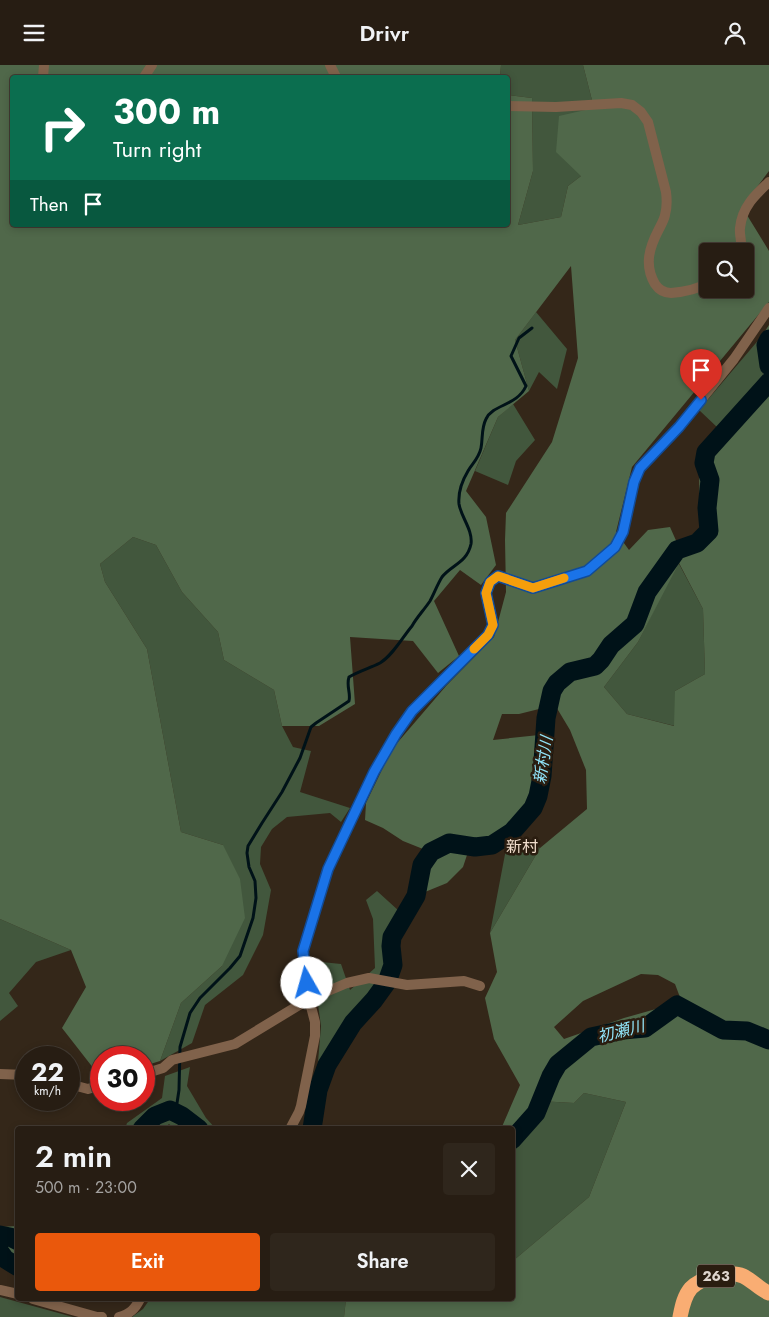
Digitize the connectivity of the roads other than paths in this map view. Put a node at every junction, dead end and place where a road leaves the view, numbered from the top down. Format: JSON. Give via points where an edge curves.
{"nodes":[{"id":1,"x":510,"y":106,"type":"edge"},
{"id":2,"x":769,"y":182,"type":"edge"},
{"id":3,"x":742,"y":243,"type":"edge"},
{"id":4,"x":699,"y":287,"type":"edge"},
{"id":5,"x":769,"y":308,"type":"edge"},
{"id":6,"x":480,"y":986,"type":"dead end"},
{"id":7,"x":310,"y":999,"type":"junction"},
{"id":8,"x":155,"y":1071,"type":"edge"},
{"id":9,"x":0,"y":1074,"type":"edge"},
{"id":10,"x":15,"y":1075,"type":"edge"},
{"id":11,"x":292,"y":1126,"type":"edge"},
{"id":12,"x":0,"y":1289,"type":"edge"},
{"id":13,"x":769,"y":1293,"type":"edge"},
{"id":14,"x":15,"y":1294,"type":"edge"},
{"id":15,"x":40,"y":1301,"type":"edge"},
{"id":16,"x":139,"y":1301,"type":"edge"},
{"id":17,"x":102,"y":1317,"type":"edge"},
{"id":18,"x":119,"y":1317,"type":"edge"},
{"id":19,"x":680,"y":1317,"type":"edge"}],
"edges":[{"from":1,"to":4,"type":"street","via":[[621,103],[632,105],[641,112],[648,122],[666,192],[665,217],[649,254],[650,274],[657,287],[665,293]]},
{"from":2,"to":3,"type":"street","via":[[750,201],[743,214]]},
{"from":5,"to":7,"type":"street","via":[[734,359],[679,427],[640,468],[623,532],[615,547],[587,571],[533,588],[498,576],[490,582],[486,593],[493,625],[488,635],[412,711],[396,734],[374,772],[328,869],[303,951]]},
{"from":6,"to":7,"type":"street","via":[[464,981],[407,985],[369,978],[346,983]]},
{"from":7,"to":8,"type":"street","via":[[235,1043],[172,1060]]},
{"from":7,"to":11,"type":"street","via":[[315,1036],[301,1106]]},
{"from":9,"to":10,"type":"street"},
{"from":12,"to":14,"type":"street"},
{"from":13,"to":19,"type":"highway","number":"263","via":[[741,1275],[724,1274],[691,1288]]},
{"from":15,"to":17,"type":"street"},
{"from":16,"to":18,"type":"street","via":[[128,1314]]}]}
